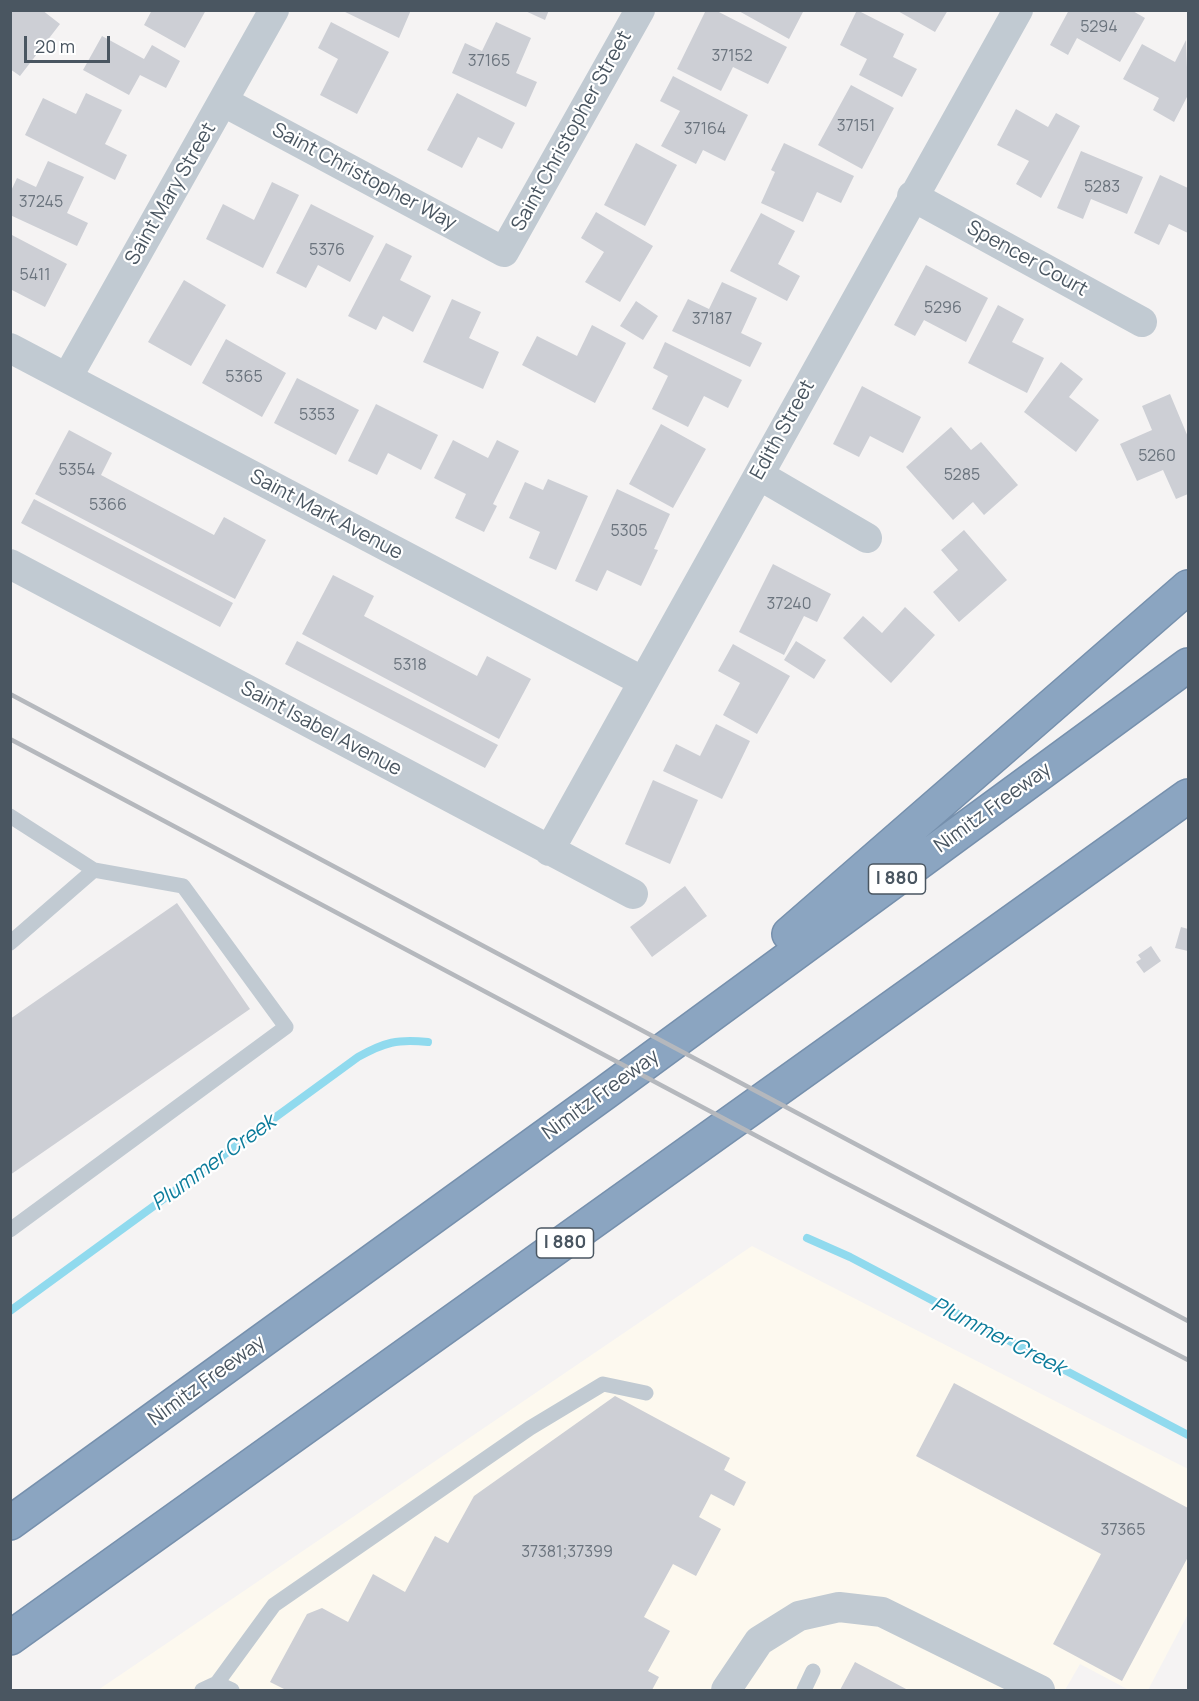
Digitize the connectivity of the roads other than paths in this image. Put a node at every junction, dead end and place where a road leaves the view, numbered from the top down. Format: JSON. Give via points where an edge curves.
{"nodes":[{"id":1,"x":274,"y":10,"type":"edge"},
{"id":2,"x":640,"y":10,"type":"edge"},
{"id":3,"x":1018,"y":10,"type":"edge"},
{"id":4,"x":224,"y":102,"type":"junction"},
{"id":5,"x":912,"y":196,"type":"junction"},
{"id":6,"x":504,"y":252,"type":"joint"},
{"id":7,"x":1142,"y":322,"type":"dead end"},
{"id":8,"x":10,"y":348,"type":"edge"},
{"id":9,"x":67,"y":378,"type":"junction"},
{"id":10,"x":759,"y":475,"type":"junction"},
{"id":11,"x":867,"y":538,"type":"dead end"},
{"id":12,"x":10,"y":564,"type":"edge"},
{"id":13,"x":1188,"y":587,"type":"edge"},
{"id":14,"x":1188,"y":665,"type":"edge"},
{"id":15,"x":642,"y":681,"type":"junction"},
{"id":16,"x":1188,"y":796,"type":"edge"},
{"id":17,"x":10,"y":816,"type":"edge"},
{"id":18,"x":1188,"y":823,"type":"edge"},
{"id":19,"x":1119,"y":848,"type":"junction"},
{"id":20,"x":549,"y":851,"type":"junction"},
{"id":21,"x":94,"y":870,"type":"junction"},
{"id":22,"x":633,"y":894,"type":"dead end"},
{"id":23,"x":10,"y":943,"type":"edge"},
{"id":24,"x":606,"y":1092,"type":"junction"},
{"id":25,"x":10,"y":1230,"type":"edge"},
{"id":26,"x":646,"y":1393,"type":"dead end"},
{"id":27,"x":10,"y":1523,"type":"edge"},
{"id":28,"x":10,"y":1638,"type":"edge"},
{"id":29,"x":813,"y":1671,"type":"dead end"},
{"id":30,"x":217,"y":1683,"type":"junction"},
{"id":31,"x":202,"y":1690,"type":"edge"},
{"id":32,"x":232,"y":1690,"type":"edge"},
{"id":33,"x":726,"y":1690,"type":"edge"},
{"id":34,"x":804,"y":1690,"type":"edge"},
{"id":35,"x":1040,"y":1690,"type":"edge"}],
"edges":[{"from":1,"to":4,"type":"street","name":"Saint Mary Street"},
{"from":2,"to":6,"type":"street","name":"Saint Christopher Street"},
{"from":3,"to":5,"type":"street","name":"Edith Street"},
{"from":4,"to":6,"type":"street","name":"Saint Christopher Way"},
{"from":4,"to":9,"type":"street","name":"Saint Mary Street"},
{"from":5,"to":7,"type":"street","name":"Spencer Court"},
{"from":5,"to":10,"type":"street","name":"Edith Street"},
{"from":8,"to":9,"type":"street","name":"Saint Mark Avenue"},
{"from":9,"to":15,"type":"street","name":"Saint Mark Avenue"},
{"from":10,"to":11,"type":"street"},
{"from":10,"to":15,"type":"street","name":"Edith Street"},
{"from":12,"to":20,"type":"street","name":"Saint Isabel Avenue"},
{"from":13,"to":24,"type":"highway"},
{"from":14,"to":24,"type":"highway","name":"Nimitz Freeway","number":"I 880"},
{"from":15,"to":20,"type":"street","name":"Edith Street"},
{"from":16,"to":19,"type":"highway","number":"I 880"},
{"from":17,"to":21,"type":"lane"},
{"from":18,"to":19,"type":"highway"},
{"from":19,"to":28,"type":"highway","number":"I 880"},
{"from":20,"to":22,"type":"street","name":"Saint Isabel Avenue"},
{"from":21,"to":23,"type":"lane"},
{"from":21,"to":25,"type":"lane","via":[[183,886],[286,1027]]},
{"from":24,"to":27,"type":"highway","name":"Nimitz Freeway","number":"I 880"},
{"from":26,"to":30,"type":"lane","via":[[603,1384],[530,1428],[274,1605]]},
{"from":29,"to":34,"type":"lane"},
{"from":30,"to":31,"type":"lane"},
{"from":30,"to":32,"type":"lane"},
{"from":33,"to":35,"type":"street","via":[[759,1641],[799,1616],[839,1607],[882,1612]]}]}
